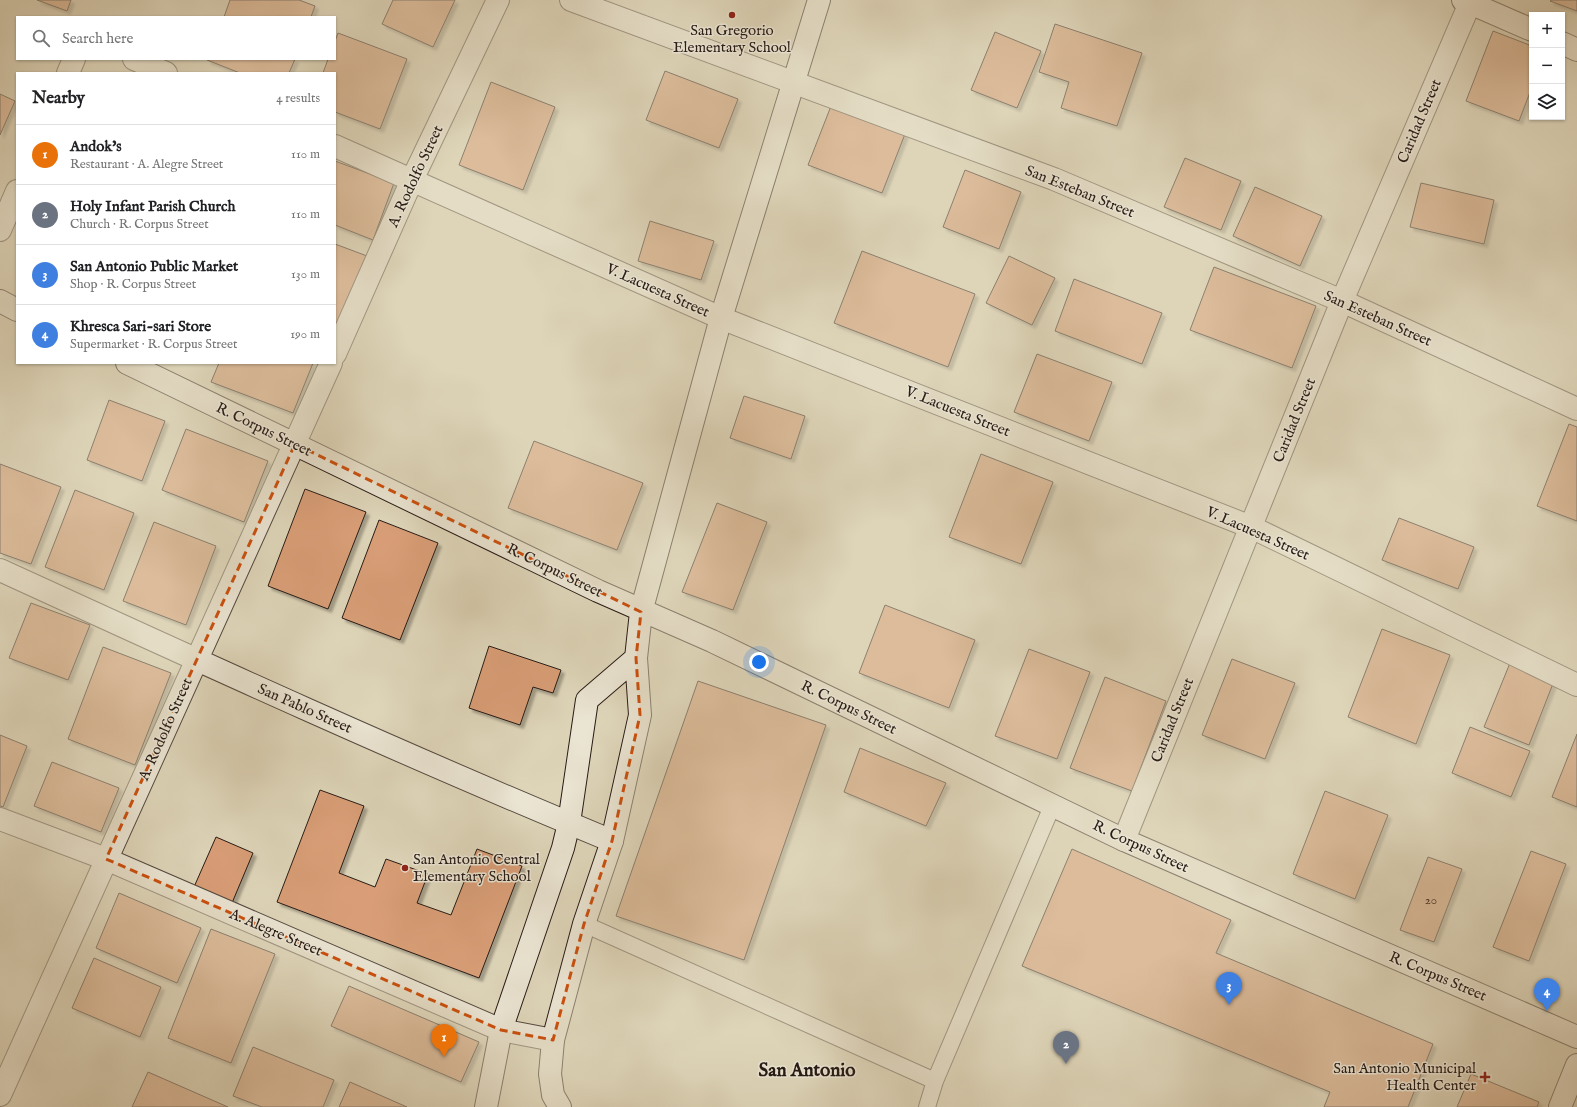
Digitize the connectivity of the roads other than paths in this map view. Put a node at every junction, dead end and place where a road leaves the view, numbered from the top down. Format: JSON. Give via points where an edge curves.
{"nodes":[{"id":1,"x":498,"y":0,"type":"edge"},
{"id":2,"x":571,"y":0,"type":"edge"},
{"id":3,"x":819,"y":0,"type":"edge"},
{"id":4,"x":1467,"y":1,"type":"edge"},
{"id":5,"x":1529,"y":29,"type":"edge"},
{"id":6,"x":1565,"y":44,"type":"edge"},
{"id":7,"x":1577,"y":50,"type":"edge"},
{"id":8,"x":74,"y":60,"type":"edge"},
{"id":9,"x":136,"y":60,"type":"edge"},
{"id":10,"x":68,"y":72,"type":"edge"},
{"id":11,"x":164,"y":72,"type":"edge"},
{"id":12,"x":793,"y":82,"type":"junction"},
{"id":13,"x":336,"y":146,"type":"edge"},
{"id":14,"x":412,"y":180,"type":"junction"},
{"id":15,"x":16,"y":193,"type":"edge"},
{"id":16,"x":0,"y":230,"type":"edge"},
{"id":17,"x":0,"y":301,"type":"edge"},
{"id":18,"x":1342,"y":301,"type":"junction"},
{"id":19,"x":16,"y":309,"type":"edge"},
{"id":20,"x":721,"y":318,"type":"junction"},
{"id":21,"x":336,"y":352,"type":"edge"},
{"id":22,"x":129,"y":364,"type":"edge"},
{"id":23,"x":331,"y":364,"type":"edge"},
{"id":24,"x":1577,"y":409,"type":"edge"},
{"id":25,"x":296,"y":444,"type":"junction"},
{"id":26,"x":1250,"y":527,"type":"junction"},
{"id":27,"x":0,"y":570,"type":"edge"},
{"id":28,"x":641,"y":612,"type":"junction"},
{"id":29,"x":636,"y":658,"type":"junction"},
{"id":30,"x":196,"y":660,"type":"junction"},
{"id":31,"x":1577,"y":685,"type":"edge"},
{"id":32,"x":1053,"y":804,"type":"junction"},
{"id":33,"x":0,"y":819,"type":"edge"},
{"id":34,"x":569,"y":823,"type":"junction"},
{"id":35,"x":1124,"y":840,"type":"junction"},
{"id":36,"x":612,"y":841,"type":"junction"},
{"id":37,"x":106,"y":859,"type":"junction"},
{"id":38,"x":584,"y":924,"type":"junction"},
{"id":39,"x":501,"y":1030,"type":"junction"},
{"id":40,"x":1577,"y":1036,"type":"edge"},
{"id":41,"x":553,"y":1040,"type":"junction"},
{"id":42,"x":1577,"y":1065,"type":"edge"},
{"id":43,"x":935,"y":1081,"type":"junction"},
{"id":44,"x":0,"y":1095,"type":"edge"},
{"id":45,"x":486,"y":1107,"type":"edge"},
{"id":46,"x":560,"y":1107,"type":"edge"},
{"id":47,"x":927,"y":1107,"type":"edge"},
{"id":48,"x":1560,"y":1107,"type":"edge"}],
"edges":[{"from":1,"to":14,"type":"street","name":"A. Rodolfo Street"},
{"from":2,"to":12,"type":"street","name":"San Esteban Street"},
{"from":3,"to":12,"type":"street"},
{"from":4,"to":5,"type":"street"},
{"from":4,"to":18,"type":"street","name":"Caridad Street"},
{"from":6,"to":7,"type":"street"},
{"from":8,"to":10,"type":"street"},
{"from":9,"to":11,"type":"street"},
{"from":12,"to":18,"type":"street","name":"San Esteban Street","via":[[1054,179]]},
{"from":12,"to":20,"type":"street"},
{"from":13,"to":14,"type":"street","name":"V. Lacuesta Street"},
{"from":14,"to":20,"type":"street","name":"V. Lacuesta Street"},
{"from":14,"to":21,"type":"street","name":"A. Rodolfo Street"},
{"from":15,"to":16,"type":"street"},
{"from":17,"to":19,"type":"street"},
{"from":18,"to":24,"type":"street","name":"San Esteban Street"},
{"from":18,"to":26,"type":"street","name":"Caridad Street"},
{"from":20,"to":26,"type":"street","name":"V. Lacuesta Street"},
{"from":20,"to":28,"type":"street"},
{"from":22,"to":25,"type":"street","name":"R. Corpus Street"},
{"from":23,"to":25,"type":"street","name":"A. Rodolfo Street"},
{"from":25,"to":28,"type":"street","name":"R. Corpus Street"},
{"from":25,"to":30,"type":"street","name":"A. Rodolfo Street"},
{"from":26,"to":31,"type":"street","name":"V. Lacuesta Street"},
{"from":26,"to":35,"type":"street","name":"Caridad Street"},
{"from":27,"to":30,"type":"street","name":"San Pablo Street"},
{"from":28,"to":29,"type":"street"},
{"from":28,"to":32,"type":"street","name":"R. Corpus Street","via":[[712,641]]},
{"from":29,"to":34,"type":"street","via":[[587,700]]},
{"from":29,"to":36,"type":"street","via":[[640,715]]},
{"from":30,"to":34,"type":"street","name":"San Pablo Street"},
{"from":30,"to":37,"type":"street","name":"A. Rodolfo Street"},
{"from":32,"to":35,"type":"street","name":"R. Corpus Street"},
{"from":32,"to":43,"type":"lane"},
{"from":33,"to":37,"type":"street","name":"A. Alegre Street"},
{"from":34,"to":36,"type":"street","name":"San Pablo Street"},
{"from":34,"to":39,"type":"street","via":[[563,848]]},
{"from":35,"to":40,"type":"street","name":"R. Corpus Street"},
{"from":36,"to":38,"type":"street"},
{"from":37,"to":39,"type":"street","name":"A. Alegre Street"},
{"from":37,"to":44,"type":"street","name":"A. Rodolfo Street"},
{"from":38,"to":41,"type":"street"},
{"from":38,"to":43,"type":"lane"},
{"from":39,"to":41,"type":"street","name":"A. Alegre Street"},
{"from":39,"to":45,"type":"street"},
{"from":41,"to":46,"type":"street","via":[[550,1074],[553,1095]]},
{"from":42,"to":48,"type":"street"},
{"from":43,"to":47,"type":"lane"}]}
